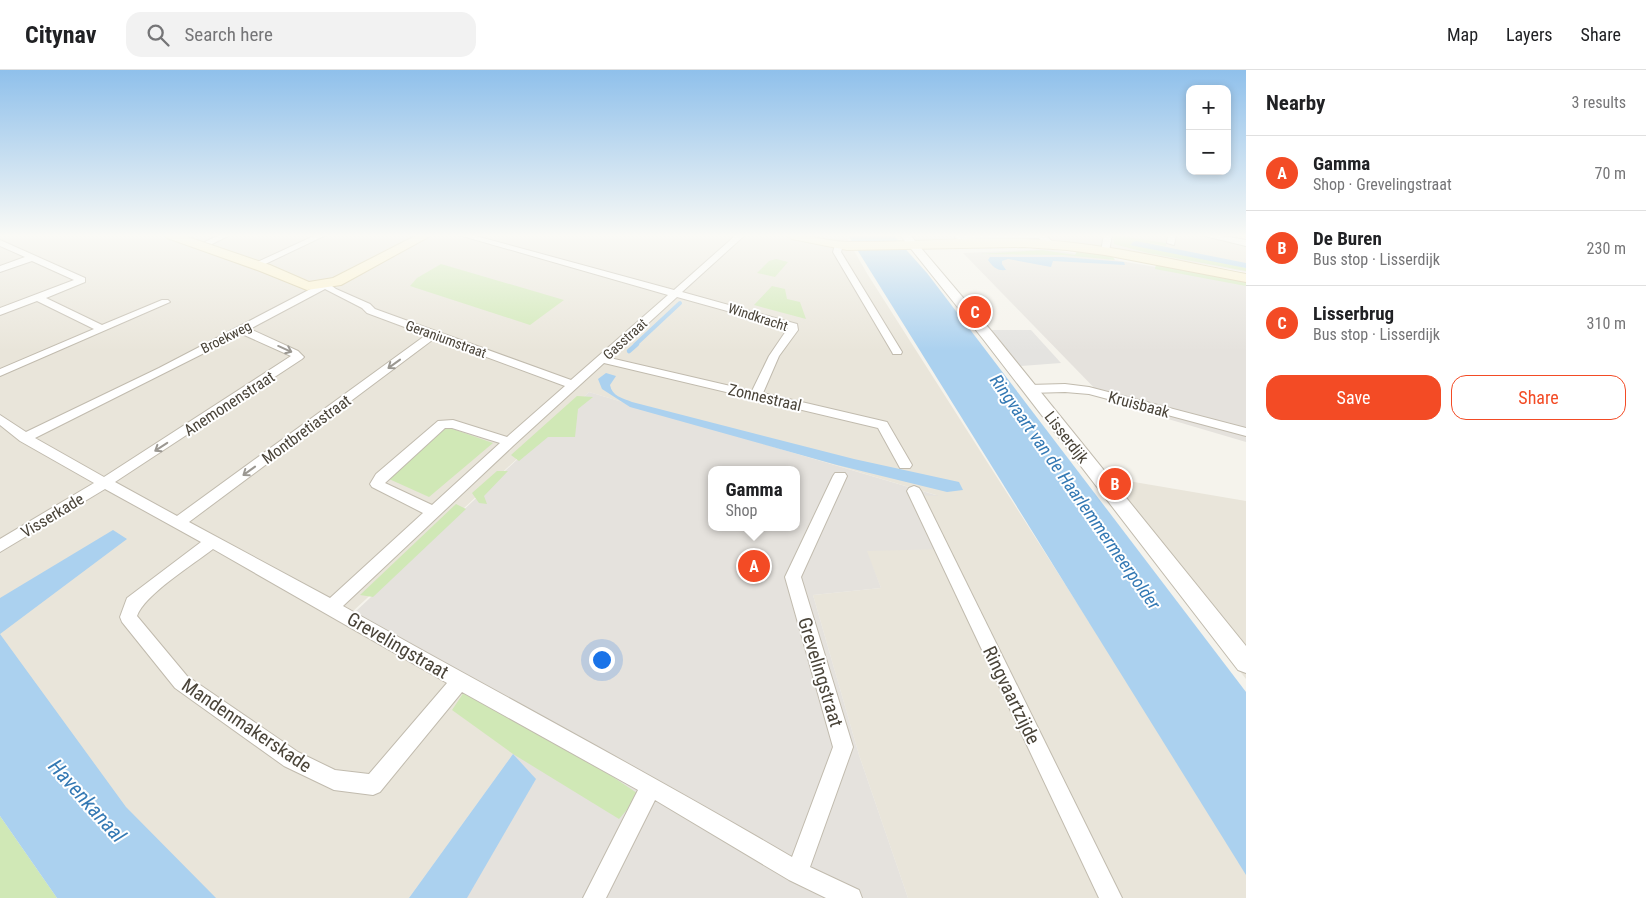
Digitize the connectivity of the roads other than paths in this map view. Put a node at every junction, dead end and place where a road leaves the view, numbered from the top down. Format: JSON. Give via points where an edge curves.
{"nodes":[{"id":1,"x":68,"y":274,"type":"edge"},
{"id":2,"x":281,"y":274,"type":"edge"},
{"id":3,"x":351,"y":274,"type":"edge"},
{"id":4,"x":606,"y":274,"type":"edge"},
{"id":5,"x":698,"y":274,"type":"edge"},
{"id":6,"x":850,"y":274,"type":"edge"},
{"id":7,"x":934,"y":274,"type":"edge"},
{"id":8,"x":1223,"y":274,"type":"edge"},
{"id":9,"x":1246,"y":278,"type":"edge"},
{"id":10,"x":321,"y":284,"type":"junction"},
{"id":11,"x":677,"y":293,"type":"junction"},
{"id":12,"x":37,"y":298,"type":"junction"},
{"id":13,"x":165,"y":302,"type":"dead end"},
{"id":14,"x":0,"y":312,"type":"edge"},
{"id":15,"x":102,"y":329,"type":"junction"},
{"id":16,"x":240,"y":329,"type":"junction"},
{"id":17,"x":433,"y":335,"type":"junction"},
{"id":18,"x":896,"y":352,"type":"dead end"},
{"id":19,"x":602,"y":359,"type":"junction"},
{"id":20,"x":0,"y":373,"type":"edge"},
{"id":21,"x":573,"y":385,"type":"junction"},
{"id":22,"x":1029,"y":389,"type":"junction"},
{"id":23,"x":756,"y":395,"type":"junction"},
{"id":24,"x":0,"y":419,"type":"edge"},
{"id":25,"x":1246,"y":432,"type":"edge"},
{"id":26,"x":24,"y":438,"type":"junction"},
{"id":27,"x":509,"y":442,"type":"junction"},
{"id":28,"x":906,"y":465,"type":"dead end"},
{"id":29,"x":840,"y":476,"type":"dead end"},
{"id":30,"x":104,"y":483,"type":"junction"},
{"id":31,"x":914,"y":491,"type":"dead end"},
{"id":32,"x":434,"y":512,"type":"junction"},
{"id":33,"x":178,"y":523,"type":"junction"},
{"id":34,"x":213,"y":541,"type":"junction"},
{"id":35,"x":0,"y":546,"type":"edge"},
{"id":36,"x":331,"y":607,"type":"junction"},
{"id":37,"x":1246,"y":663,"type":"edge"},
{"id":38,"x":460,"y":681,"type":"junction"},
{"id":39,"x":651,"y":786,"type":"junction"},
{"id":40,"x":797,"y":872,"type":"junction"},
{"id":41,"x":594,"y":898,"type":"edge"},
{"id":42,"x":851,"y":898,"type":"edge"},
{"id":43,"x":1111,"y":898,"type":"edge"}],
"edges":[{"from":1,"to":12,"type":"street","via":[[82,280]]},
{"from":2,"to":10,"type":"main road","via":[[303,285]]},
{"from":3,"to":10,"type":"main road","name":"Broekweg"},
{"from":4,"to":11,"type":"street"},
{"from":5,"to":11,"type":"street","name":"Gasstraat"},
{"from":6,"to":18,"type":"street"},
{"from":7,"to":22,"type":"street","name":"Lisserdijk"},
{"from":8,"to":9,"type":"main road"},
{"from":10,"to":16,"type":"street","name":"Broekweg","via":[[310,294]]},
{"from":10,"to":17,"type":"street","name":"Geraniumstraat","via":[[371,311]]},
{"from":11,"to":19,"type":"street","name":"Gasstraat"},
{"from":11,"to":23,"type":"street","name":"Windkracht","via":[[793,326],[774,356]]},
{"from":12,"to":14,"type":"street"},
{"from":12,"to":15,"type":"street"},
{"from":13,"to":15,"type":"street"},
{"from":15,"to":20,"type":"street"},
{"from":16,"to":26,"type":"street","name":"Broekweg"},
{"from":16,"to":30,"type":"street","name":"Anemonenstraat","one_way":true,"via":[[298,357]]},
{"from":17,"to":21,"type":"street","name":"Geraniumstraat"},
{"from":17,"to":33,"type":"street","name":"Montbretiastraat","one_way":true},
{"from":19,"to":21,"type":"street","name":"Gasstraat"},
{"from":19,"to":23,"type":"street","name":"Zonnestraal"},
{"from":21,"to":27,"type":"street","name":"Gasstraat"},
{"from":22,"to":25,"type":"street","name":"Kruisbaak","via":[[1089,391]]},
{"from":22,"to":37,"type":"street","name":"Lisserdijk"},
{"from":23,"to":28,"type":"street","name":"Zonnestraal","via":[[883,425]]},
{"from":24,"to":26,"type":"street","name":"Grevelingstraat"},
{"from":26,"to":30,"type":"street","name":"Grevelingstraat"},
{"from":27,"to":32,"type":"street","name":"Gasstraat"},
{"from":27,"to":32,"type":"street","via":[[453,424],[442,424],[381,476],[378,484],[383,488]]},
{"from":29,"to":40,"type":"street","name":"Grevelingstraat","via":[[793,577],[843,747]]},
{"from":30,"to":33,"type":"street","name":"Grevelingstraat"},
{"from":30,"to":35,"type":"street","name":"Visserkade"},
{"from":31,"to":43,"type":"street","name":"Ringvaartzijde"},
{"from":32,"to":36,"type":"street","name":"Gasstraat"},
{"from":33,"to":34,"type":"street","name":"Grevelingstraat"},
{"from":34,"to":36,"type":"street","name":"Grevelingstraat"},
{"from":34,"to":38,"type":"street","name":"Mandenmakerskade","via":[[149,589],[134,603],[128,617],[181,682],[291,759],[334,780],[373,785]]},
{"from":36,"to":38,"type":"street","name":"Grevelingstraat"},
{"from":38,"to":39,"type":"street","name":"Grevelingstraat"},
{"from":39,"to":40,"type":"street","name":"Grevelingstraat"},
{"from":39,"to":41,"type":"street"},
{"from":40,"to":42,"type":"street","name":"Grevelingstraat"}]}
